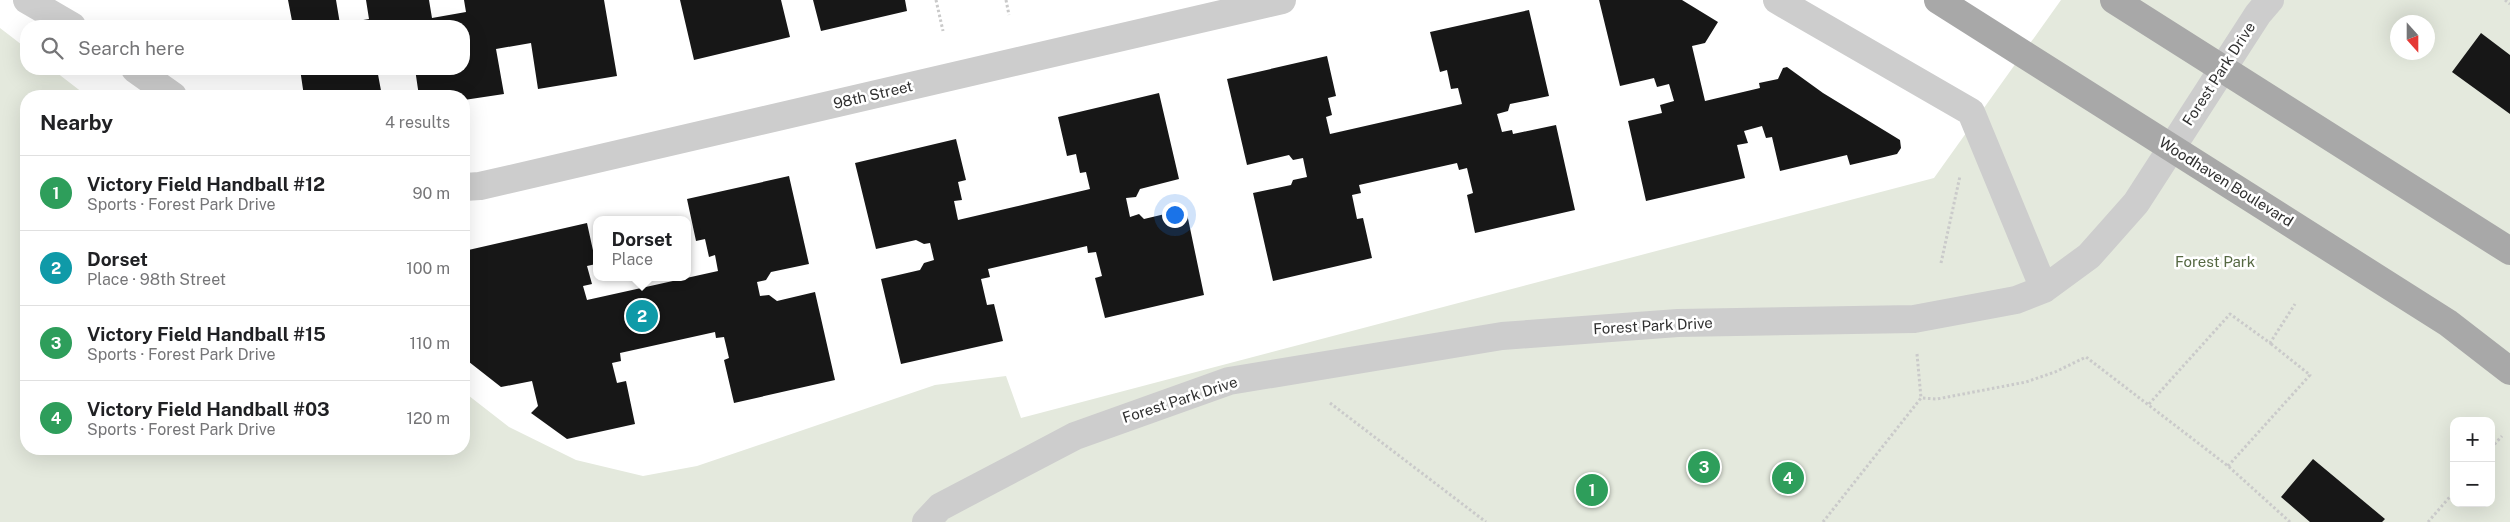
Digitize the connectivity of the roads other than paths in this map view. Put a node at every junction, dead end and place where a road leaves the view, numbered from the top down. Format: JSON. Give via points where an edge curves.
{"nodes":[{"id":1,"x":27,"y":0,"type":"edge"},
{"id":2,"x":1282,"y":0,"type":"edge"},
{"id":3,"x":1777,"y":0,"type":"edge"},
{"id":4,"x":1938,"y":0,"type":"edge"},
{"id":5,"x":2114,"y":0,"type":"edge"},
{"id":6,"x":2270,"y":0,"type":"edge"},
{"id":7,"x":62,"y":20,"type":"edge"},
{"id":8,"x":2223,"y":68,"type":"junction"},
{"id":9,"x":143,"y":75,"type":"edge"},
{"id":10,"x":165,"y":90,"type":"edge"},
{"id":11,"x":2172,"y":148,"type":"junction"},
{"id":12,"x":470,"y":186,"type":"edge"},
{"id":13,"x":2510,"y":251,"type":"edge"},
{"id":14,"x":2044,"y":289,"type":"junction"},
{"id":15,"x":2510,"y":371,"type":"edge"},
{"id":16,"x":926,"y":522,"type":"edge"}],
"edges":[{"from":1,"to":7,"type":"street"},
{"from":2,"to":12,"type":"street","name":"98th Street"},
{"from":3,"to":14,"type":"street","via":[[1971,112]]},
{"from":4,"to":11,"type":"main road","name":"Woodhaven Boulevard"},
{"from":5,"to":8,"type":"main road"},
{"from":6,"to":8,"type":"street","name":"Forest Park Drive"},
{"from":8,"to":11,"type":"street","name":"Forest Park Drive"},
{"from":8,"to":13,"type":"main road"},
{"from":9,"to":10,"type":"street"},
{"from":11,"to":14,"type":"street","name":"Forest Park Drive","via":[[2136,203],[2089,256]]},
{"from":11,"to":15,"type":"main road","name":"Woodhaven Boulevard","via":[[2448,323]]},
{"from":14,"to":16,"type":"street","name":"Forest Park Drive","via":[[2016,300],[1914,319],[1678,323],[1502,336],[1229,381],[1075,436],[940,507]]}]}
